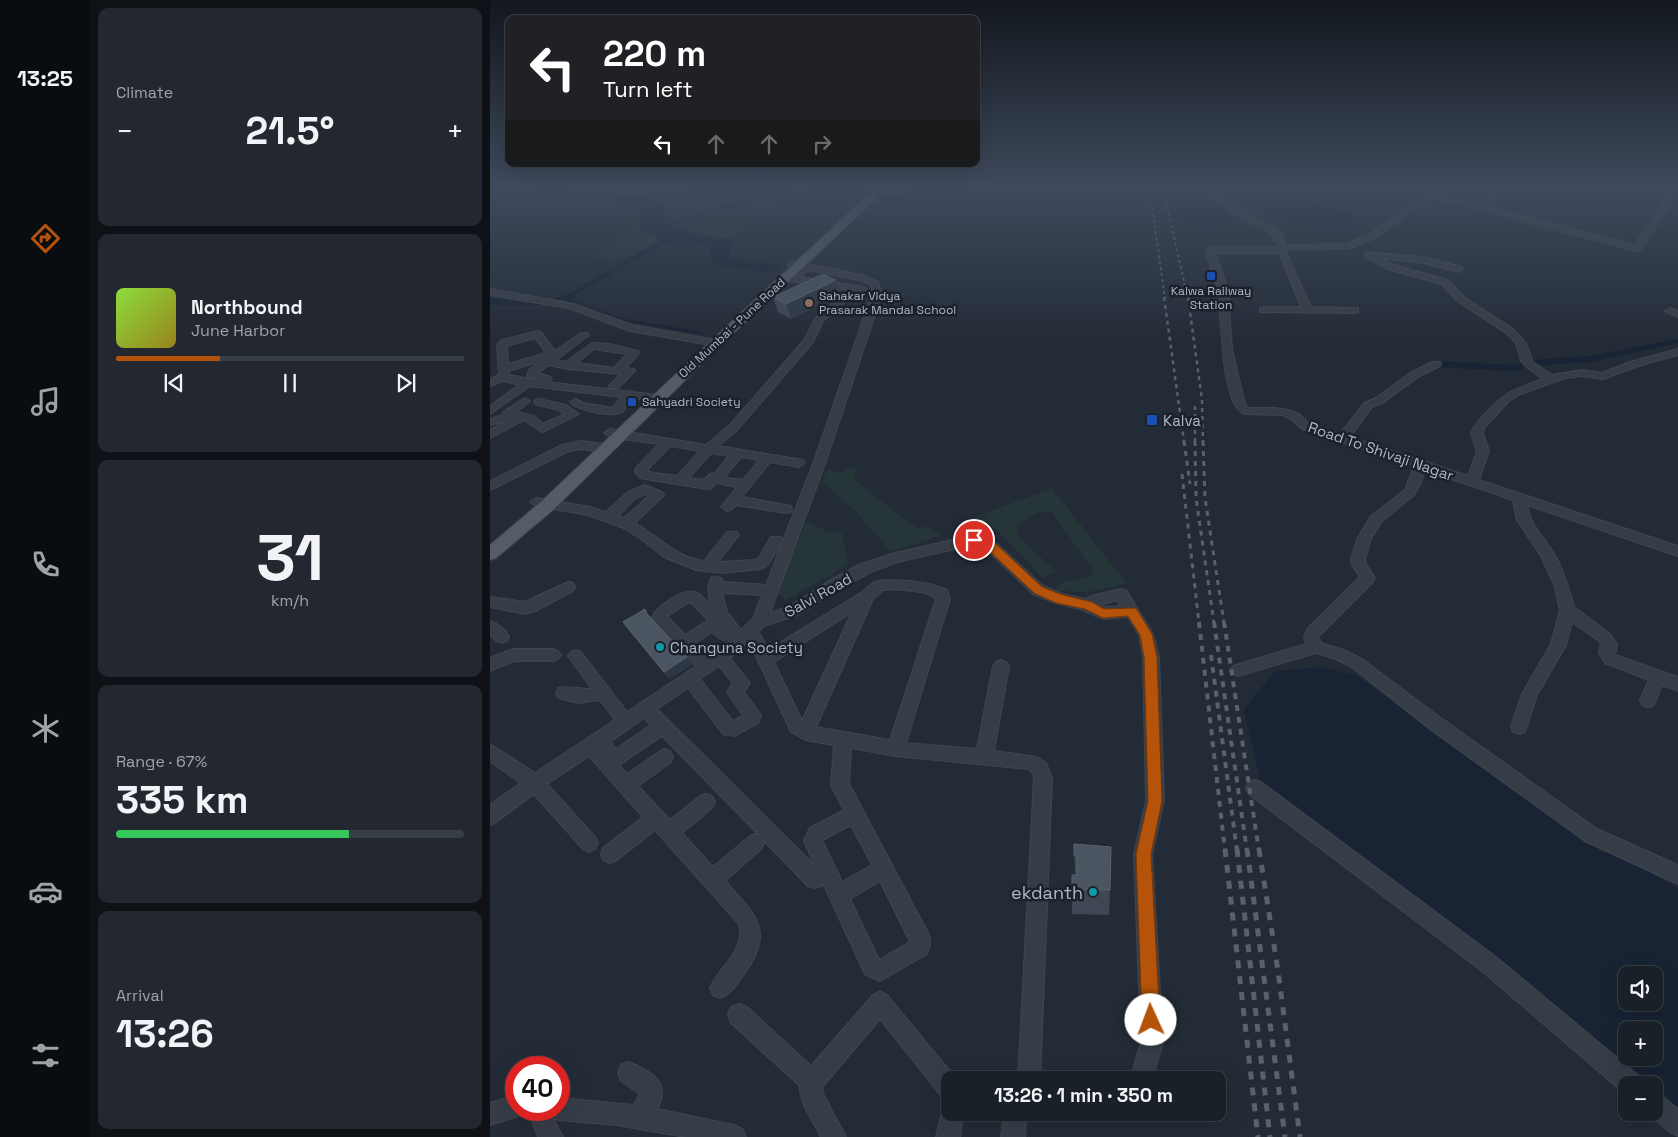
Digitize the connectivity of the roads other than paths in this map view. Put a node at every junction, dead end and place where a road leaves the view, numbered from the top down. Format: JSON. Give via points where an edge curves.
{"nodes":[{"id":1,"x":829,"y":237,"type":"edge"},
{"id":2,"x":1279,"y":237,"type":"edge"},
{"id":3,"x":1284,"y":237,"type":"edge"},
{"id":4,"x":1369,"y":237,"type":"edge"},
{"id":5,"x":1595,"y":237,"type":"edge"},
{"id":6,"x":1644,"y":237,"type":"edge"},
{"id":7,"x":1348,"y":246,"type":"junction"},
{"id":8,"x":1284,"y":250,"type":"junction"},
{"id":9,"x":1368,"y":254,"type":"junction"},
{"id":10,"x":799,"y":265,"type":"junction"},
{"id":11,"x":1459,"y":269,"type":"dead end"},
{"id":12,"x":787,"y":280,"type":"junction"},
{"id":13,"x":862,"y":290,"type":"junction"},
{"id":14,"x":490,"y":292,"type":"edge"},
{"id":15,"x":877,"y":294,"type":"junction"},
{"id":16,"x":1263,"y":310,"type":"dead end"},
{"id":17,"x":1307,"y":310,"type":"junction"},
{"id":18,"x":1355,"y":310,"type":"dead end"},
{"id":19,"x":584,"y":335,"type":"dead end"},
{"id":20,"x":603,"y":338,"type":"dead end"},
{"id":21,"x":711,"y":342,"type":"junction"},
{"id":22,"x":592,"y":346,"type":"junction"},
{"id":23,"x":502,"y":348,"type":"junction"},
{"id":24,"x":490,"y":351,"type":"edge"},
{"id":25,"x":1678,"y":352,"type":"edge"},
{"id":26,"x":1528,"y":361,"type":"joint"},
{"id":27,"x":548,"y":362,"type":"junction"},
{"id":28,"x":1436,"y":364,"type":"dead end"},
{"id":29,"x":567,"y":366,"type":"junction"},
{"id":30,"x":617,"y":371,"type":"junction"},
{"id":31,"x":504,"y":373,"type":"junction"},
{"id":32,"x":490,"y":379,"type":"edge"},
{"id":33,"x":1551,"y":379,"type":"junction"},
{"id":34,"x":490,"y":383,"type":"edge"},
{"id":35,"x":528,"y":383,"type":"junction"},
{"id":36,"x":614,"y":386,"type":"junction"},
{"id":37,"x":558,"y":387,"type":"junction"},
{"id":38,"x":591,"y":391,"type":"junction"},
{"id":39,"x":628,"y":395,"type":"junction"},
{"id":40,"x":655,"y":395,"type":"junction"},
{"id":41,"x":516,"y":399,"type":"junction"},
{"id":42,"x":539,"y":402,"type":"junction"},
{"id":43,"x":575,"y":402,"type":"junction"},
{"id":44,"x":560,"y":407,"type":"junction"},
{"id":45,"x":490,"y":411,"type":"edge"},
{"id":46,"x":530,"y":418,"type":"junction"},
{"id":47,"x":615,"y":434,"type":"junction"},
{"id":48,"x":1342,"y":439,"type":"junction"},
{"id":49,"x":668,"y":442,"type":"junction"},
{"id":50,"x":601,"y":447,"type":"junction"},
{"id":51,"x":708,"y":449,"type":"junction"},
{"id":52,"x":737,"y":454,"type":"junction"},
{"id":53,"x":767,"y":458,"type":"junction"},
{"id":54,"x":799,"y":463,"type":"dead end"},
{"id":55,"x":1421,"y":464,"type":"junction"},
{"id":56,"x":719,"y":476,"type":"junction"},
{"id":57,"x":679,"y":481,"type":"junction"},
{"id":58,"x":1472,"y":482,"type":"junction"},
{"id":59,"x":746,"y":484,"type":"junction"},
{"id":60,"x":490,"y":486,"type":"edge"},
{"id":61,"x":1519,"y":498,"type":"junction"},
{"id":62,"x":542,"y":503,"type":"junction"},
{"id":63,"x":730,"y":504,"type":"joint"},
{"id":64,"x":786,"y":509,"type":"dead end"},
{"id":65,"x":608,"y":518,"type":"junction"},
{"id":66,"x":626,"y":524,"type":"junction"},
{"id":67,"x":732,"y":534,"type":"dead end"},
{"id":68,"x":776,"y":540,"type":"dead end"},
{"id":69,"x":494,"y":544,"type":"edge"},
{"id":70,"x":1678,"y":551,"type":"edge"},
{"id":71,"x":876,"y":565,"type":"junction"},
{"id":72,"x":708,"y":566,"type":"junction"},
{"id":73,"x":568,"y":587,"type":"dead end"},
{"id":74,"x":770,"y":590,"type":"junction"},
{"id":75,"x":873,"y":591,"type":"junction"},
{"id":76,"x":491,"y":604,"type":"edge"},
{"id":77,"x":1088,"y":605,"type":"junction"},
{"id":78,"x":1567,"y":610,"type":"junction"},
{"id":79,"x":1131,"y":611,"type":"junction"},
{"id":80,"x":712,"y":616,"type":"dead end"},
{"id":81,"x":759,"y":622,"type":"junction"},
{"id":82,"x":490,"y":626,"type":"edge"},
{"id":83,"x":502,"y":637,"type":"dead end"},
{"id":84,"x":744,"y":641,"type":"junction"},
{"id":85,"x":684,"y":643,"type":"junction"},
{"id":86,"x":1316,"y":647,"type":"junction"},
{"id":87,"x":553,"y":655,"type":"dead end"},
{"id":88,"x":576,"y":656,"type":"dead end"},
{"id":89,"x":721,"y":657,"type":"junction"},
{"id":90,"x":765,"y":660,"type":"junction"},
{"id":91,"x":490,"y":664,"type":"edge"},
{"id":92,"x":1001,"y":666,"type":"dead end"},
{"id":93,"x":706,"y":667,"type":"junction"},
{"id":94,"x":1238,"y":670,"type":"dead end"},
{"id":95,"x":1658,"y":677,"type":"junction"},
{"id":96,"x":690,"y":678,"type":"junction"},
{"id":97,"x":1678,"y":684,"type":"edge"},
{"id":98,"x":564,"y":693,"type":"dead end"},
{"id":99,"x":604,"y":693,"type":"junction"},
{"id":100,"x":1648,"y":700,"type":"dead end"},
{"id":101,"x":644,"y":708,"type":"junction"},
{"id":102,"x":625,"y":721,"type":"junction"},
{"id":103,"x":663,"y":726,"type":"junction"},
{"id":104,"x":1519,"y":727,"type":"dead end"},
{"id":105,"x":805,"y":733,"type":"junction"},
{"id":106,"x":843,"y":740,"type":"junction"},
{"id":107,"x":594,"y":743,"type":"junction"},
{"id":108,"x":896,"y":749,"type":"junction"},
{"id":109,"x":490,"y":752,"type":"edge"},
{"id":110,"x":665,"y":757,"type":"dead end"},
{"id":111,"x":984,"y":757,"type":"junction"},
{"id":112,"x":535,"y":782,"type":"junction"},
{"id":113,"x":626,"y":785,"type":"junction"},
{"id":114,"x":1256,"y":788,"type":"dead end"},
{"id":115,"x":706,"y":802,"type":"dead end"},
{"id":116,"x":855,"y":814,"type":"junction"},
{"id":117,"x":490,"y":816,"type":"edge"},
{"id":118,"x":656,"y":818,"type":"junction"},
{"id":119,"x":669,"y":832,"type":"junction"},
{"id":120,"x":589,"y":843,"type":"dead end"},
{"id":121,"x":755,"y":843,"type":"dead end"},
{"id":122,"x":610,"y":854,"type":"dead end"},
{"id":123,"x":884,"y":869,"type":"junction"},
{"id":124,"x":1678,"y":875,"type":"edge"},
{"id":125,"x":815,"y":879,"type":"dead end"},
{"id":126,"x":712,"y":880,"type":"junction"},
{"id":127,"x":838,"y":895,"type":"junction"},
{"id":128,"x":720,"y":988,"type":"dead end"},
{"id":129,"x":739,"y":1015,"type":"dead end"},
{"id":130,"x":1029,"y":1071,"type":"edge"},
{"id":131,"x":1144,"y":1071,"type":"edge"},
{"id":132,"x":629,"y":1073,"type":"dead end"},
{"id":133,"x":1621,"y":1076,"type":"edge"},
{"id":134,"x":941,"y":1078,"type":"edge"},
{"id":135,"x":812,"y":1082,"type":"junction"},
{"id":136,"x":505,"y":1109,"type":"edge"},
{"id":137,"x":570,"y":1110,"type":"edge"},
{"id":138,"x":1663,"y":1112,"type":"edge"},
{"id":139,"x":490,"y":1114,"type":"edge"},
{"id":140,"x":639,"y":1118,"type":"junction"},
{"id":141,"x":542,"y":1121,"type":"edge"},
{"id":142,"x":951,"y":1121,"type":"edge"},
{"id":143,"x":1014,"y":1121,"type":"edge"},
{"id":144,"x":1678,"y":1124,"type":"edge"},
{"id":145,"x":552,"y":1137,"type":"edge"},
{"id":146,"x":734,"y":1137,"type":"edge"},
{"id":147,"x":834,"y":1137,"type":"edge"},
{"id":148,"x":948,"y":1137,"type":"edge"},
{"id":149,"x":1013,"y":1137,"type":"edge"}],
"edges":[{"from":1,"to":10,"type":"main road","name":"Old Mumbai - Pune Road"},
{"from":2,"to":8,"type":"street"},
{"from":3,"to":8,"type":"street"},
{"from":4,"to":7,"type":"street"},
{"from":5,"to":6,"type":"street","via":[[1637,248]]},
{"from":7,"to":8,"type":"street"},
{"from":7,"to":9,"type":"street"},
{"from":8,"to":17,"type":"street"},
{"from":8,"to":48,"type":"street","name":"Road To Shivaji Nagar","via":[[1212,251],[1223,290],[1226,350],[1240,405],[1245,411],[1292,415],[1306,427]]},
{"from":9,"to":11,"type":"street","via":[[1424,260]]},
{"from":9,"to":26,"type":"street","via":[[1390,266],[1445,282],[1460,299],[1519,339]]},
{"from":10,"to":12,"type":"main road","name":"Old Mumbai - Pune Road"},
{"from":10,"to":15,"type":"street","via":[[869,280],[875,284]]},
{"from":10,"to":21,"type":"main road","name":"Old Mumbai - Pune Road"},
{"from":12,"to":13,"type":"street"},
{"from":12,"to":21,"type":"main road","name":"Old Mumbai - Pune Road"},
{"from":13,"to":15,"type":"street"},
{"from":13,"to":51,"type":"street","via":[[843,299],[819,320],[803,346],[734,427]]},
{"from":14,"to":21,"type":"street","via":[[571,306],[630,328]]},
{"from":15,"to":74,"type":"street","via":[[820,461]]},
{"from":16,"to":17,"type":"street"},
{"from":17,"to":18,"type":"street"},
{"from":19,"to":27,"type":"street"},
{"from":20,"to":22,"type":"street"},
{"from":21,"to":40,"type":"main road","name":"Old Mumbai - Pune Road"},
{"from":22,"to":29,"type":"street"},
{"from":22,"to":30,"type":"street","via":[[634,353]]},
{"from":23,"to":24,"type":"street"},
{"from":23,"to":31,"type":"street"},
{"from":23,"to":31,"type":"street","via":[[506,342],[538,334],[550,352]]},
{"from":25,"to":33,"type":"street","via":[[1603,376],[1578,373]]},
{"from":26,"to":33,"type":"street"},
{"from":27,"to":29,"type":"street"},
{"from":27,"to":36,"type":"street","via":[[532,375]]},
{"from":28,"to":48,"type":"street","via":[[1368,405]]},
{"from":29,"to":30,"type":"street"},
{"from":30,"to":36,"type":"street","via":[[630,371]]},
{"from":31,"to":32,"type":"street"},
{"from":31,"to":34,"type":"street"},
{"from":31,"to":35,"type":"street","via":[[510,380]]},
{"from":33,"to":58,"type":"street","via":[[1510,395],[1479,427],[1477,433],[1483,451]]},
{"from":35,"to":37,"type":"street"},
{"from":35,"to":41,"type":"street"},
{"from":36,"to":40,"type":"street"},
{"from":37,"to":38,"type":"street"},
{"from":37,"to":42,"type":"street"},
{"from":38,"to":39,"type":"street"},
{"from":38,"to":43,"type":"street"},
{"from":39,"to":40,"type":"street"},
{"from":39,"to":43,"type":"street","via":[[614,411],[581,406]]},
{"from":40,"to":47,"type":"main road","name":"Old Mumbai - Pune Road"},
{"from":41,"to":42,"type":"street"},
{"from":41,"to":45,"type":"street"},
{"from":41,"to":46,"type":"street","via":[[507,414]]},
{"from":42,"to":44,"type":"street"},
{"from":43,"to":44,"type":"street"},
{"from":44,"to":46,"type":"street"},
{"from":44,"to":46,"type":"street","via":[[573,414],[544,429]]},
{"from":47,"to":49,"type":"street"},
{"from":47,"to":50,"type":"main road","name":"Old Mumbai - Pune Road"},
{"from":48,"to":55,"type":"street","name":"Road To Shivaji Nagar"},
{"from":49,"to":51,"type":"street"},
{"from":49,"to":57,"type":"street","via":[[641,472]]},
{"from":50,"to":60,"type":"street","via":[[581,445],[566,448]]},
{"from":50,"to":62,"type":"main road","name":"Old Mumbai - Pune Road"},
{"from":51,"to":52,"type":"street"},
{"from":51,"to":57,"type":"street"},
{"from":52,"to":53,"type":"street"},
{"from":52,"to":56,"type":"street"},
{"from":53,"to":54,"type":"street"},
{"from":53,"to":59,"type":"street"},
{"from":55,"to":58,"type":"street","name":"Road To Shivaji Nagar"},
{"from":55,"to":86,"type":"street","via":[[1409,493],[1371,526],[1358,559],[1368,578],[1313,632],[1312,642]]},
{"from":56,"to":57,"type":"street","via":[[705,485]]},
{"from":56,"to":59,"type":"street","via":[[721,481]]},
{"from":58,"to":61,"type":"street","name":"Road To Shivaji Nagar"},
{"from":59,"to":63,"type":"street"},
{"from":61,"to":70,"type":"street","name":"Road To Shivaji Nagar"},
{"from":61,"to":78,"type":"street","via":[[1523,520],[1547,554],[1561,584]]},
{"from":62,"to":65,"type":"street","via":[[590,511]]},
{"from":62,"to":69,"type":"main road","name":"Old Mumbai - Pune Road"},
{"from":63,"to":64,"type":"street"},
{"from":65,"to":66,"type":"street"},
{"from":65,"to":66,"type":"street","via":[[638,491],[646,489],[658,495]]},
{"from":66,"to":72,"type":"street","via":[[669,554],[696,565]]},
{"from":67,"to":72,"type":"street"},
{"from":68,"to":72,"type":"street","via":[[759,564],[723,568]]},
{"from":71,"to":75,"type":"street"},
{"from":71,"to":77,"type":"street","name":"Salvi Road","via":[[974,540],[991,546],[1038,590]]},
{"from":71,"to":81,"type":"street","name":"Salvi Road","via":[[834,585],[795,610]]},
{"from":73,"to":76,"type":"street","via":[[530,607]]},
{"from":74,"to":81,"type":"street"},
{"from":74,"to":84,"type":"street","via":[[716,584],[717,610]]},
{"from":75,"to":90,"type":"street"},
{"from":75,"to":105,"type":"street"},
{"from":75,"to":108,"type":"street","via":[[889,584],[934,589],[942,594],[943,599]]},
{"from":77,"to":79,"type":"street","name":"Salvi Road","via":[[1103,613]]},
{"from":77,"to":79,"type":"street","via":[[1094,600],[1121,594]]},
{"from":78,"to":95,"type":"street","via":[[1604,637],[1609,644],[1607,653],[1610,659]]},
{"from":78,"to":104,"type":"street","via":[[1564,632],[1530,694]]},
{"from":79,"to":131,"type":"street","via":[[1146,634],[1151,657],[1155,801],[1143,854],[1152,1042]]},
{"from":80,"to":85,"type":"street","via":[[692,597],[661,613],[660,617]]},
{"from":81,"to":84,"type":"street","name":"Salvi Road"},
{"from":82,"to":83,"type":"street"},
{"from":84,"to":85,"type":"street","via":[[711,625]]},
{"from":84,"to":89,"type":"street","name":"Salvi Road"},
{"from":84,"to":90,"type":"street"},
{"from":85,"to":93,"type":"street"},
{"from":86,"to":94,"type":"street"},
{"from":86,"to":124,"type":"street","via":[[1357,663],[1432,721],[1591,834]]},
{"from":87,"to":91,"type":"street","via":[[513,655]]},
{"from":88,"to":99,"type":"street"},
{"from":89,"to":93,"type":"street","name":"Salvi Road"},
{"from":89,"to":96,"type":"street","via":[[742,684],[735,692],[752,718],[729,729]]},
{"from":90,"to":105,"type":"street","via":[[797,727]]},
{"from":92,"to":111,"type":"street"},
{"from":93,"to":96,"type":"street","name":"Salvi Road"},
{"from":95,"to":97,"type":"street"},
{"from":95,"to":100,"type":"street"},
{"from":96,"to":101,"type":"street","name":"Salvi Road"},
{"from":98,"to":99,"type":"street","via":[[574,697]]},
{"from":99,"to":102,"type":"street"},
{"from":101,"to":102,"type":"street","name":"Salvi Road"},
{"from":101,"to":103,"type":"street"},
{"from":102,"to":107,"type":"street","name":"Salvi Road"},
{"from":103,"to":107,"type":"street","via":[[616,758]]},
{"from":103,"to":125,"type":"street"},
{"from":105,"to":106,"type":"street"},
{"from":106,"to":108,"type":"street"},
{"from":106,"to":116,"type":"street","via":[[840,784]]},
{"from":107,"to":112,"type":"street","name":"Salvi Road"},
{"from":107,"to":113,"type":"street"},
{"from":108,"to":111,"type":"street"},
{"from":109,"to":112,"type":"street"},
{"from":110,"to":113,"type":"street"},
{"from":111,"to":130,"type":"street","via":[[1031,762],[1040,768],[1043,778]]},
{"from":112,"to":117,"type":"street","name":"Salvi Road"},
{"from":112,"to":120,"type":"street"},
{"from":113,"to":118,"type":"street"},
{"from":114,"to":133,"type":"street","via":[[1489,964]]},
{"from":115,"to":119,"type":"street"},
{"from":116,"to":123,"type":"street"},
{"from":116,"to":127,"type":"street","via":[[813,837]]},
{"from":118,"to":119,"type":"street"},
{"from":118,"to":122,"type":"street"},
{"from":119,"to":126,"type":"street"},
{"from":121,"to":126,"type":"street"},
{"from":123,"to":127,"type":"street"},
{"from":123,"to":127,"type":"street","via":[[920,938],[920,947],[880,971],[872,967]]},
{"from":126,"to":128,"type":"street","via":[[747,919],[751,936],[748,953]]},
{"from":129,"to":135,"type":"street"},
{"from":132,"to":140,"type":"street","via":[[652,1090]]},
{"from":134,"to":135,"type":"street","via":[[880,1002]]},
{"from":135,"to":147,"type":"street","via":[[811,1094]]},
{"from":136,"to":139,"type":"street"},
{"from":137,"to":140,"type":"street"},
{"from":138,"to":144,"type":"street"},
{"from":140,"to":146,"type":"street"},
{"from":141,"to":145,"type":"street"},
{"from":142,"to":148,"type":"street"},
{"from":143,"to":149,"type":"street"}]}
